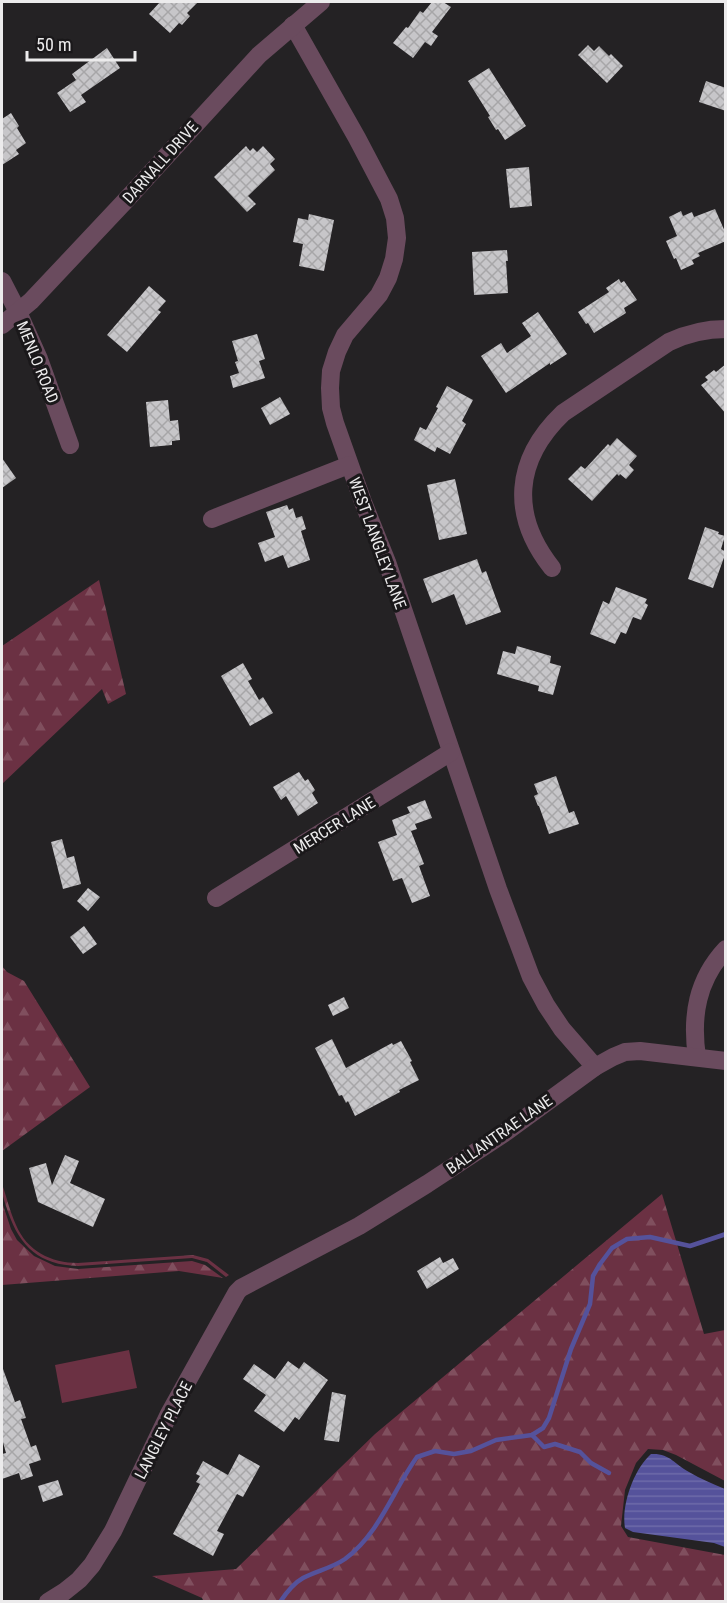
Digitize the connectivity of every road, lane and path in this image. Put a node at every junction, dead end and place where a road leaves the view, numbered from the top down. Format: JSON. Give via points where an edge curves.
{"nodes":[{"id":1,"x":321,"y":2,"type":"edge"},
{"id":2,"x":293,"y":25,"type":"junction"},
{"id":3,"x":2,"y":281,"type":"edge"},
{"id":4,"x":18,"y":312,"type":"junction"},
{"id":5,"x":2,"y":325,"type":"edge"},
{"id":6,"x":726,"y":329,"type":"edge"},
{"id":7,"x":70,"y":445,"type":"dead end"},
{"id":8,"x":349,"y":465,"type":"junction"},
{"id":9,"x":212,"y":519,"type":"dead end"},
{"id":10,"x":552,"y":568,"type":"dead end"},
{"id":11,"x":451,"y":752,"type":"junction"},
{"id":12,"x":216,"y":898,"type":"dead end"},
{"id":13,"x":726,"y":949,"type":"edge"},
{"id":14,"x":697,"y":1057,"type":"junction"},
{"id":15,"x":726,"y":1061,"type":"edge"},
{"id":16,"x":596,"y":1067,"type":"junction"},
{"id":17,"x":284,"y":1266,"type":"joint"},
{"id":18,"x":48,"y":1602,"type":"edge"}],
"edges":[{"from":1,"to":2,"type":"street","name":"DARNALL DRIVE"},
{"from":2,"to":4,"type":"street","name":"DARNALL DRIVE","via":[[259,55]]},
{"from":2,"to":8,"type":"street","name":"WEST LANGLEY LANE","via":[[363,148],[395,218],[397,238],[388,278],[379,295],[345,335],[331,371],[332,408]]},
{"from":3,"to":4,"type":"street","name":"MENLO ROAD"},
{"from":4,"to":5,"type":"street","name":"DARNALL DRIVE"},
{"from":4,"to":7,"type":"street","name":"MENLO ROAD"},
{"from":6,"to":10,"type":"street","via":[[706,329],[669,342],[563,413],[538,441],[525,477],[525,515],[539,552]]},
{"from":8,"to":9,"type":"street"},
{"from":8,"to":11,"type":"street","name":"WEST LANGLEY LANE","via":[[387,562]]},
{"from":11,"to":12,"type":"street","name":"MERCER LANE"},
{"from":11,"to":16,"type":"street","name":"WEST LANGLEY LANE","via":[[531,977],[562,1029]]},
{"from":13,"to":14,"type":"street","via":[[706,976],[699,996],[694,1037]]},
{"from":14,"to":15,"type":"street","name":"BALLANTRAE LANE"},
{"from":14,"to":16,"type":"street","name":"BALLANTRAE LANE","via":[[625,1052]]},
{"from":16,"to":17,"type":"street","name":"BALLANTRAE LANE","via":[[427,1184]]},
{"from":17,"to":18,"type":"street","name":"LANGLEY PLACE","via":[[237,1292],[169,1414],[113,1531],[79,1580]]}]}
